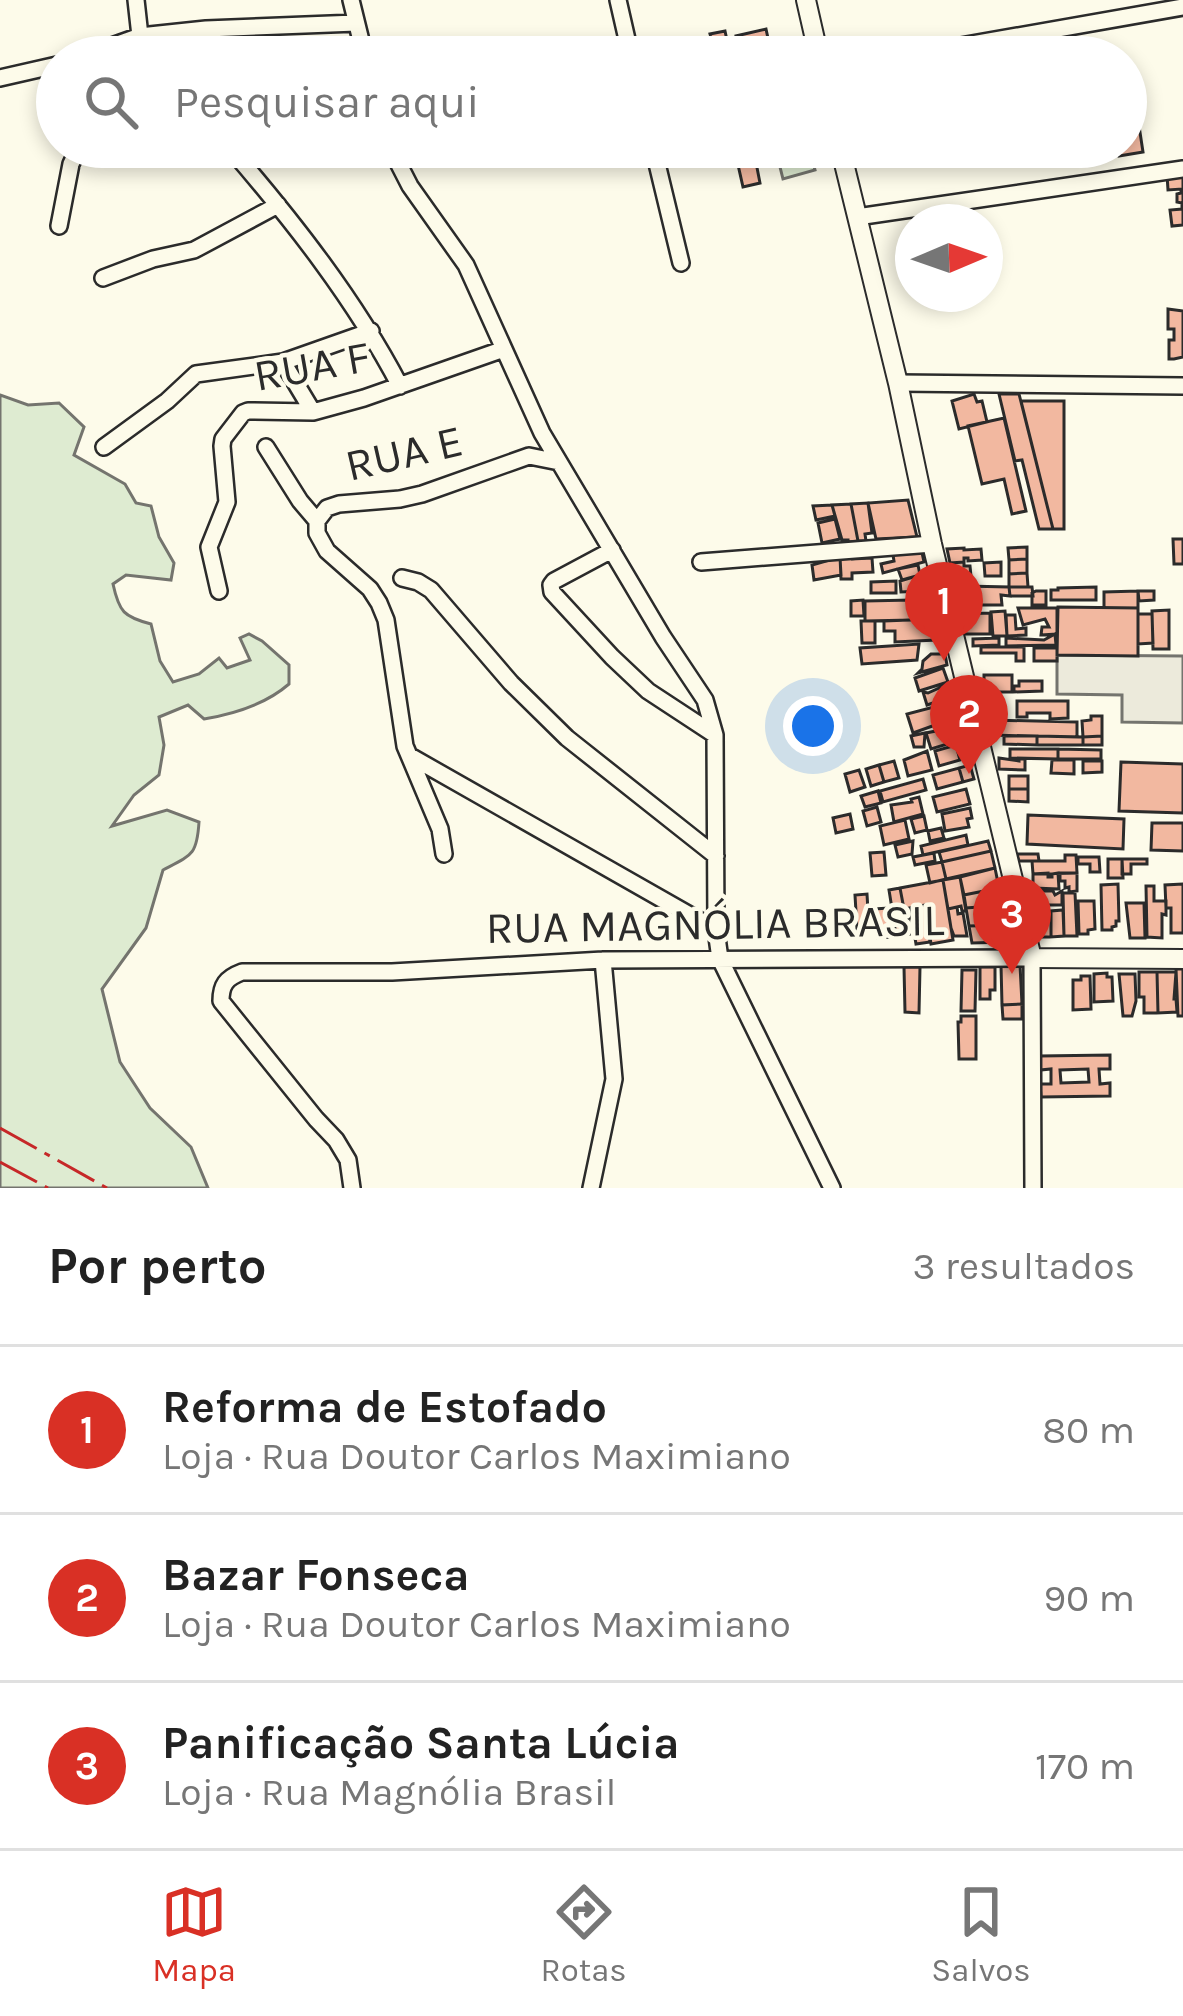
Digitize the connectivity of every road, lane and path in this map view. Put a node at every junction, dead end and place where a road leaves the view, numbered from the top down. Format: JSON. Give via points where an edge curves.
{"nodes":[{"id":1,"x":136,"y":0,"type":"edge"},
{"id":2,"x":352,"y":0,"type":"edge"},
{"id":3,"x":618,"y":0,"type":"edge"},
{"id":4,"x":806,"y":0,"type":"edge"},
{"id":5,"x":1183,"y":7,"type":"edge"},
{"id":6,"x":356,"y":23,"type":"junction"},
{"id":7,"x":135,"y":36,"type":"edge"},
{"id":8,"x":151,"y":36,"type":"edge"},
{"id":9,"x":359,"y":36,"type":"edge"},
{"id":10,"x":627,"y":36,"type":"edge"},
{"id":11,"x":814,"y":36,"type":"edge"},
{"id":12,"x":1018,"y":36,"type":"edge"},
{"id":13,"x":36,"y":70,"type":"edge"},
{"id":14,"x":0,"y":78,"type":"edge"},
{"id":15,"x":70,"y":168,"type":"edge"},
{"id":16,"x":247,"y":168,"type":"edge"},
{"id":17,"x":400,"y":168,"type":"edge"},
{"id":18,"x":658,"y":168,"type":"edge"},
{"id":19,"x":845,"y":168,"type":"edge"},
{"id":20,"x":1183,"y":169,"type":"edge"},
{"id":21,"x":278,"y":205,"type":"junction"},
{"id":22,"x":857,"y":217,"type":"junction"},
{"id":23,"x":58,"y":226,"type":"dead end"},
{"id":24,"x":681,"y":263,"type":"dead end"},
{"id":25,"x":103,"y":278,"type":"dead end"},
{"id":26,"x":371,"y":331,"type":"junction"},
{"id":27,"x":504,"y":349,"type":"junction"},
{"id":28,"x":284,"y":362,"type":"junction"},
{"id":29,"x":898,"y":383,"type":"junction"},
{"id":30,"x":400,"y":386,"type":"junction"},
{"id":31,"x":1183,"y":386,"type":"edge"},
{"id":32,"x":314,"y":412,"type":"junction"},
{"id":33,"x":542,"y":434,"type":"junction"},
{"id":34,"x":104,"y":447,"type":"dead end"},
{"id":35,"x":266,"y":447,"type":"dead end"},
{"id":36,"x":529,"y":456,"type":"junction"},
{"id":37,"x":559,"y":462,"type":"junction"},
{"id":38,"x":317,"y":520,"type":"junction"},
{"id":39,"x":932,"y":544,"type":"junction"},
{"id":40,"x":612,"y":550,"type":"junction"},
{"id":41,"x":701,"y":562,"type":"dead end"},
{"id":42,"x":402,"y":578,"type":"dead end"},
{"id":43,"x":219,"y":591,"type":"dead end"},
{"id":44,"x":715,"y":735,"type":"junction"},
{"id":45,"x":408,"y":754,"type":"junction"},
{"id":46,"x":444,"y":854,"type":"dead end"},
{"id":47,"x":716,"y":856,"type":"junction"},
{"id":48,"x":716,"y":930,"type":"junction"},
{"id":49,"x":1032,"y":958,"type":"junction"},
{"id":50,"x":720,"y":959,"type":"junction"},
{"id":51,"x":1183,"y":959,"type":"edge"},
{"id":52,"x":603,"y":960,"type":"junction"},
{"id":53,"x":352,"y":1188,"type":"edge"},
{"id":54,"x":591,"y":1188,"type":"edge"},
{"id":55,"x":832,"y":1188,"type":"edge"},
{"id":56,"x":1033,"y":1188,"type":"edge"}],
"edges":[{"from":1,"to":7,"type":"street"},
{"from":2,"to":6,"type":"street"},
{"from":3,"to":10,"type":"street"},
{"from":4,"to":11,"type":"main road"},
{"from":5,"to":12,"type":"street"},
{"from":6,"to":8,"type":"street"},
{"from":6,"to":9,"type":"street"},
{"from":13,"to":14,"type":"street"},
{"from":15,"to":23,"type":"street"},
{"from":16,"to":21,"type":"street"},
{"from":17,"to":27,"type":"street","via":[[466,265]]},
{"from":18,"to":24,"type":"street"},
{"from":19,"to":22,"type":"main road"},
{"from":20,"to":22,"type":"street"},
{"from":21,"to":25,"type":"street","via":[[194,250]]},
{"from":21,"to":26,"type":"street"},
{"from":22,"to":29,"type":"main road"},
{"from":26,"to":28,"type":"street"},
{"from":26,"to":30,"type":"street"},
{"from":27,"to":30,"type":"street","name":"RUA F"},
{"from":27,"to":33,"type":"street"},
{"from":28,"to":32,"type":"street"},
{"from":28,"to":34,"type":"street","via":[[196,374]]},
{"from":29,"to":31,"type":"street"},
{"from":29,"to":39,"type":"main road"},
{"from":30,"to":32,"type":"street","name":"RUA F"},
{"from":32,"to":43,"type":"street","name":"RUA F","via":[[248,411],[223,439],[226,502],[209,548]]},
{"from":33,"to":36,"type":"street","name":"RUA E"},
{"from":33,"to":37,"type":"street"},
{"from":35,"to":38,"type":"street"},
{"from":36,"to":37,"type":"street","name":"RUA E"},
{"from":36,"to":38,"type":"street","name":"RUA E","via":[[422,494],[340,504]]},
{"from":37,"to":40,"type":"street"},
{"from":38,"to":45,"type":"street","name":"RUA E","via":[[327,551],[370,589],[386,620]]},
{"from":39,"to":41,"type":"street"},
{"from":39,"to":49,"type":"main road"},
{"from":40,"to":44,"type":"street","via":[[706,700]]},
{"from":40,"to":44,"type":"street","via":[[551,585],[552,592],[636,680]]},
{"from":42,"to":47,"type":"street","via":[[431,590],[567,738]]},
{"from":44,"to":47,"type":"street"},
{"from":45,"to":46,"type":"street"},
{"from":45,"to":48,"type":"street"},
{"from":47,"to":48,"type":"street"},
{"from":48,"to":50,"type":"street"},
{"from":49,"to":50,"type":"street","name":"RUA MAGNÓLIA BRASIL"},
{"from":49,"to":51,"type":"main road","name":"RUA MAGNÓLIA BRASIL"},
{"from":49,"to":56,"type":"street"},
{"from":50,"to":52,"type":"street","name":"RUA MAGNÓLIA BRASIL"},
{"from":50,"to":55,"type":"street"},
{"from":52,"to":53,"type":"street","name":"RUA MAGNÓLIA BRASIL","via":[[231,976],[221,1001],[336,1140]]},
{"from":52,"to":54,"type":"street","via":[[614,1079]]}]}
